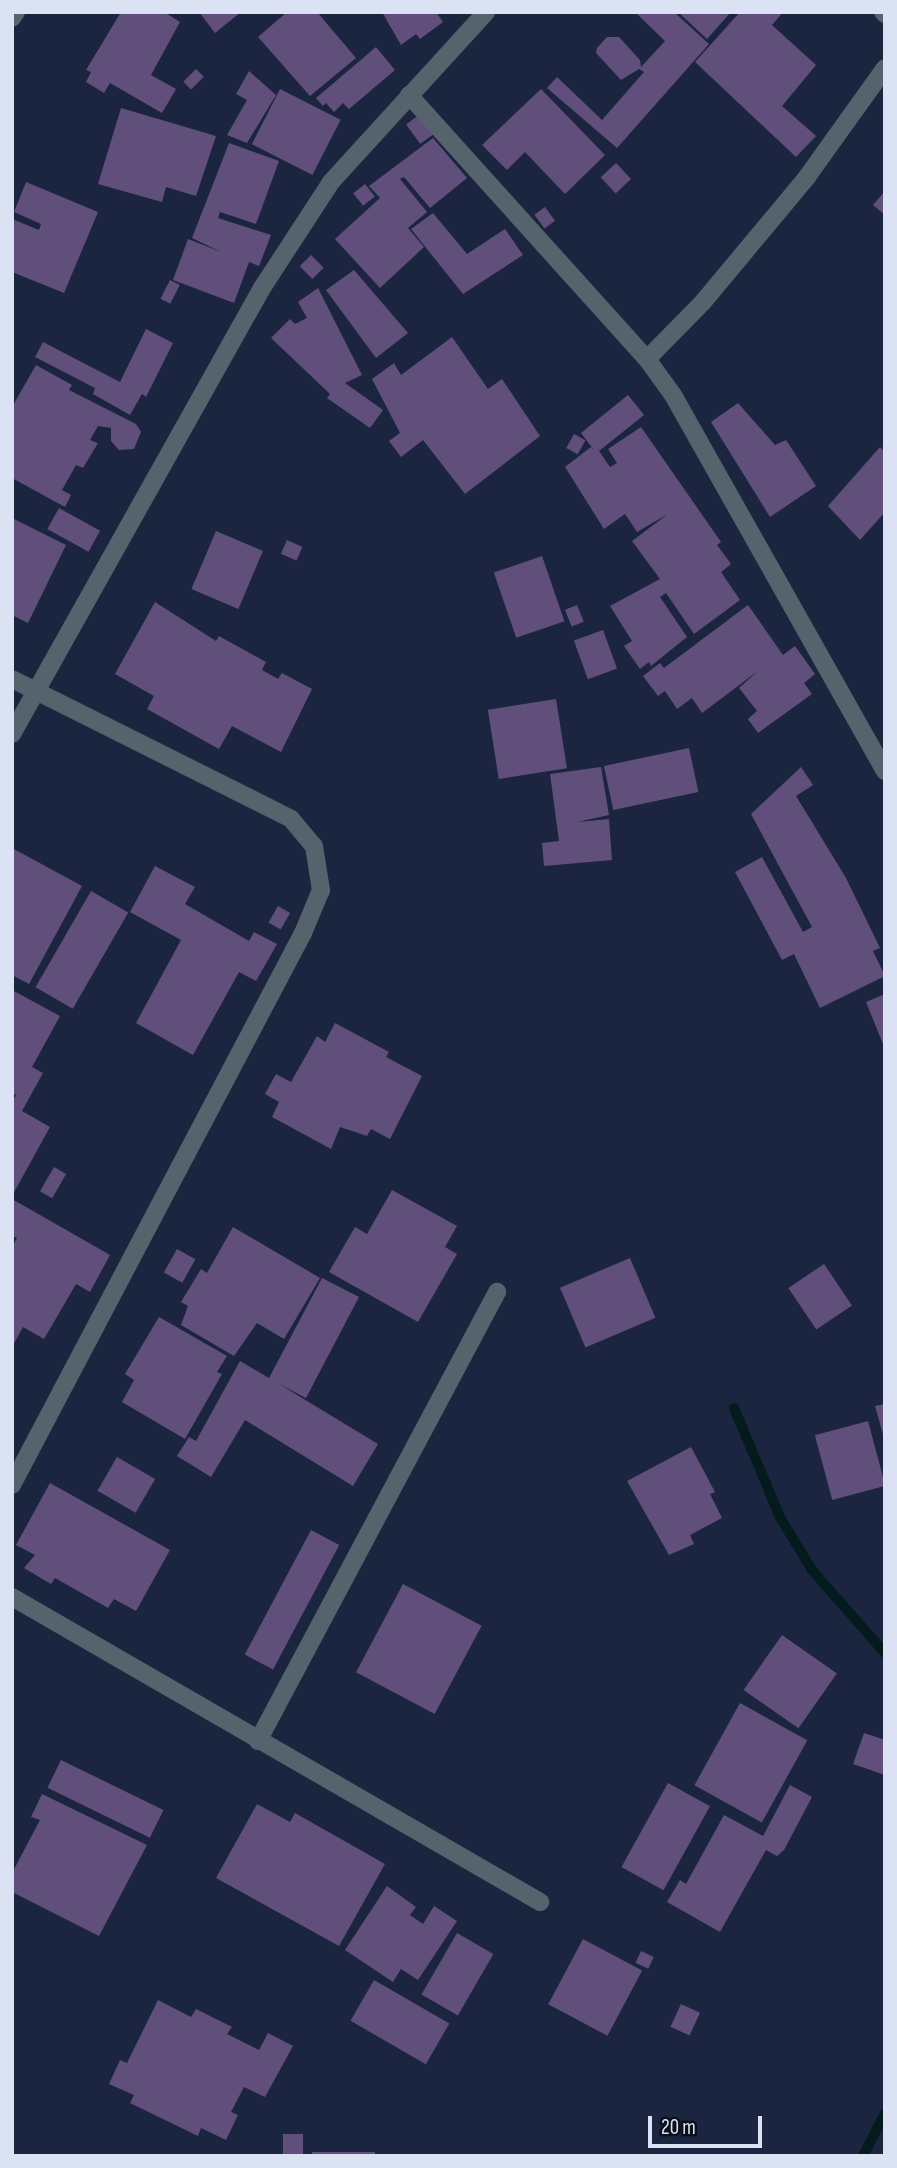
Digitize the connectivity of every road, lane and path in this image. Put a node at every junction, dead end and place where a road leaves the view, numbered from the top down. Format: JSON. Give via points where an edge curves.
{"nodes":[{"id":1,"x":16,"y":12,"type":"edge"},
{"id":2,"x":486,"y":12,"type":"edge"},
{"id":3,"x":12,"y":19,"type":"edge"},
{"id":4,"x":885,"y":68,"type":"edge"},
{"id":5,"x":409,"y":95,"type":"junction"},
{"id":6,"x":647,"y":359,"type":"junction"},
{"id":7,"x":12,"y":679,"type":"edge"},
{"id":8,"x":35,"y":690,"type":"junction"},
{"id":9,"x":12,"y":733,"type":"edge"},
{"id":10,"x":885,"y":771,"type":"edge"},
{"id":11,"x":497,"y":1292,"type":"dead end"},
{"id":12,"x":12,"y":1485,"type":"edge"},
{"id":13,"x":12,"y":1597,"type":"edge"},
{"id":14,"x":258,"y":1741,"type":"junction"},
{"id":15,"x":540,"y":1902,"type":"dead end"}],
"edges":[{"from":1,"to":3,"type":"street"},
{"from":2,"to":5,"type":"street"},
{"from":4,"to":6,"type":"street","via":[[807,177],[703,302]]},
{"from":5,"to":6,"type":"street"},
{"from":5,"to":8,"type":"street","via":[[331,181],[262,288]]},
{"from":6,"to":10,"type":"street","via":[[673,395]]},
{"from":7,"to":8,"type":"street"},
{"from":8,"to":9,"type":"street"},
{"from":8,"to":12,"type":"street","via":[[291,819],[314,846],[321,890],[303,933]]},
{"from":11,"to":14,"type":"street"},
{"from":13,"to":14,"type":"street"},
{"from":14,"to":15,"type":"street"}]}
